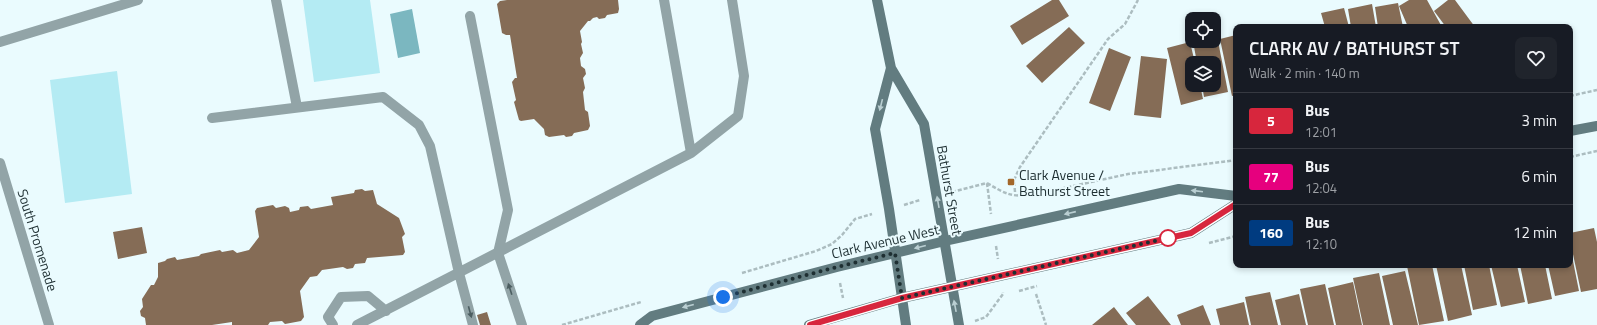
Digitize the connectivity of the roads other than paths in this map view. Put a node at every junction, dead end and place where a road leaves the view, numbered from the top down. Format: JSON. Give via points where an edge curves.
{"nodes":[{"id":1,"x":138,"y":0,"type":"edge"},
{"id":2,"x":276,"y":0,"type":"edge"},
{"id":3,"x":664,"y":0,"type":"edge"},
{"id":4,"x":732,"y":0,"type":"edge"},
{"id":5,"x":877,"y":0,"type":"edge"},
{"id":6,"x":470,"y":16,"type":"dead end"},
{"id":7,"x":0,"y":42,"type":"edge"},
{"id":8,"x":890,"y":68,"type":"junction"},
{"id":9,"x":297,"y":107,"type":"junction"},
{"id":10,"x":212,"y":118,"type":"dead end"},
{"id":11,"x":1597,"y":126,"type":"edge"},
{"id":12,"x":1573,"y":130,"type":"edge"},
{"id":13,"x":691,"y":153,"type":"junction"},
{"id":14,"x":0,"y":163,"type":"edge"},
{"id":15,"x":1233,"y":196,"type":"edge"},
{"id":16,"x":1233,"y":206,"type":"edge"},
{"id":17,"x":945,"y":241,"type":"junction"},
{"id":18,"x":498,"y":253,"type":"junction"},
{"id":19,"x":895,"y":253,"type":"junction"},
{"id":20,"x":459,"y":273,"type":"junction"},
{"id":21,"x":951,"y":288,"type":"junction"},
{"id":22,"x":902,"y":298,"type":"junction"},
{"id":23,"x":386,"y":311,"type":"junction"},
{"id":24,"x":48,"y":325,"type":"edge"},
{"id":25,"x":333,"y":325,"type":"edge"},
{"id":26,"x":357,"y":325,"type":"edge"},
{"id":27,"x":474,"y":325,"type":"edge"},
{"id":28,"x":522,"y":325,"type":"edge"},
{"id":29,"x":640,"y":325,"type":"edge"},
{"id":30,"x":809,"y":325,"type":"edge"},
{"id":31,"x":906,"y":325,"type":"edge"},
{"id":32,"x":959,"y":325,"type":"edge"}],
"edges":[{"from":1,"to":7,"type":"street"},
{"from":2,"to":9,"type":"street"},
{"from":3,"to":13,"type":"street"},
{"from":4,"to":13,"type":"street","via":[[744,76],[738,116]]},
{"from":5,"to":8,"type":"street","name":"Bathurst Street"},
{"from":6,"to":18,"type":"street","via":[[508,210]]},
{"from":17,"to":8,"type":"street","name":"Bathurst Street","one_way":true,"via":[[924,124]]},
{"from":8,"to":19,"type":"street","name":"Bathurst Street","one_way":true,"via":[[875,129]]},
{"from":9,"to":10,"type":"street"},
{"from":9,"to":20,"type":"street","via":[[384,97],[419,125],[430,146]]},
{"from":11,"to":12,"type":"street"},
{"from":13,"to":18,"type":"street"},
{"from":14,"to":24,"type":"street","name":"South Promenade"},
{"from":15,"to":17,"type":"street","name":"Clark Avenue West","one_way":true,"via":[[1179,189]]},
{"from":16,"to":21,"type":"street","via":[[1191,233]]},
{"from":17,"to":19,"type":"street","name":"Clark Avenue West","one_way":true},
{"from":17,"to":21,"type":"street","name":"Bathurst Street"},
{"from":18,"to":20,"type":"street"},
{"from":28,"to":18,"type":"street","one_way":true},
{"from":19,"to":22,"type":"street","name":"Bathurst Street"},
{"from":19,"to":29,"type":"street","name":"Clark Avenue West","one_way":true,"via":[[652,316]]},
{"from":20,"to":23,"type":"street"},
{"from":20,"to":27,"type":"street","one_way":true},
{"from":21,"to":22,"type":"street"},
{"from":32,"to":21,"type":"street","name":"Bathurst Street","one_way":true},
{"from":22,"to":30,"type":"street"},
{"from":22,"to":31,"type":"street","name":"Bathurst Street"},
{"from":23,"to":25,"type":"street","via":[[368,296],[341,297],[328,317]]},
{"from":23,"to":26,"type":"street"}]}
